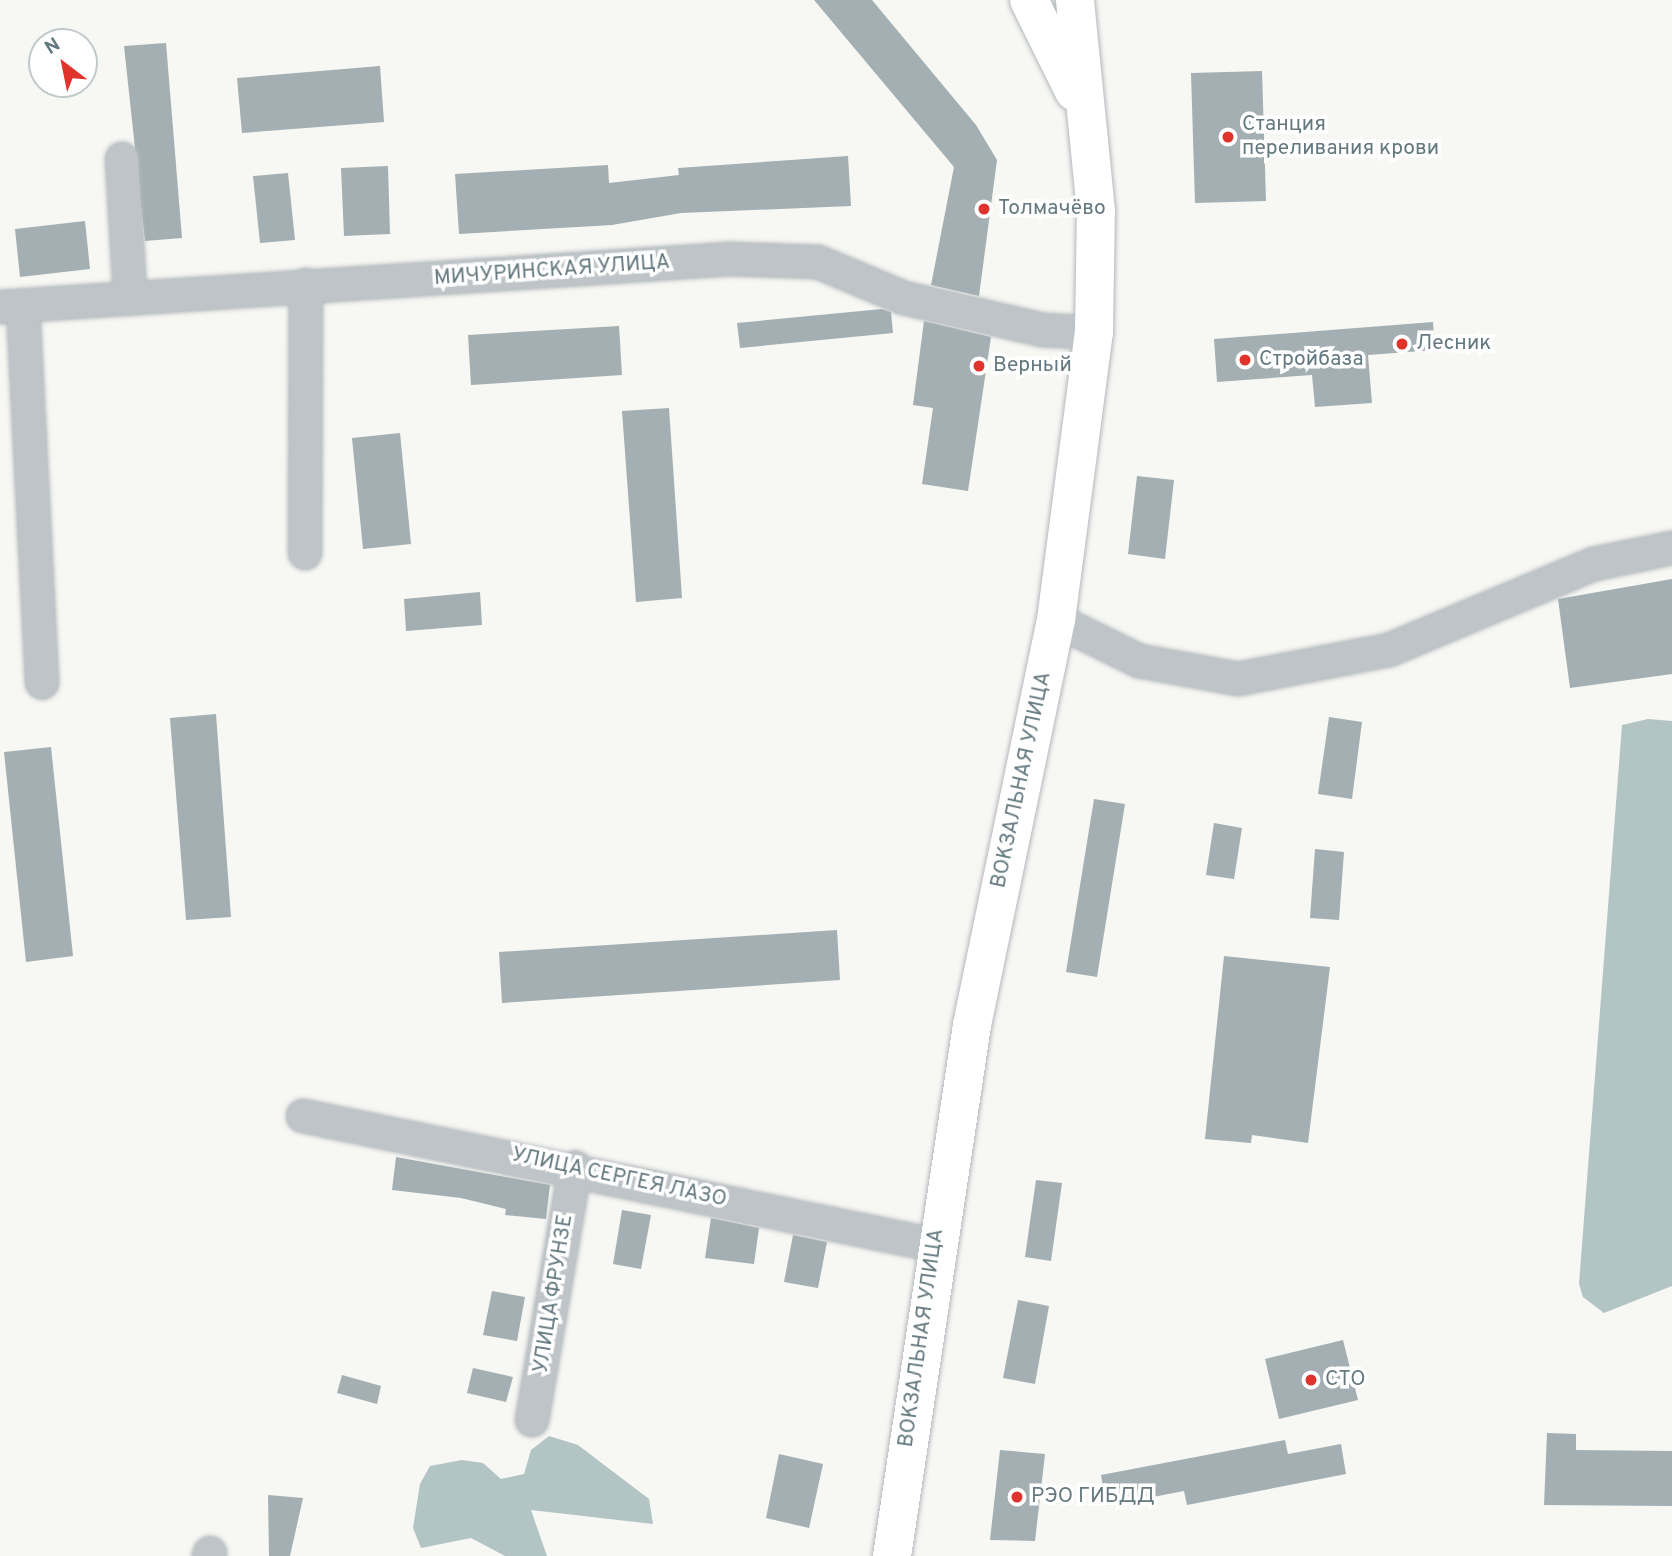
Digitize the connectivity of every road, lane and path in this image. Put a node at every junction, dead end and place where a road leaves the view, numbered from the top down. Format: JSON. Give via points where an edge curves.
{"nodes":[{"id":1,"x":1029,"y":0,"type":"edge"},
{"id":2,"x":1075,"y":0,"type":"edge"},
{"id":3,"x":1091,"y":136,"type":"junction"},
{"id":4,"x":122,"y":159,"type":"dead end"},
{"id":5,"x":306,"y":285,"type":"junction"},
{"id":6,"x":130,"y":295,"type":"junction"},
{"id":7,"x":11,"y":306,"type":"edge"},
{"id":8,"x":1094,"y":333,"type":"junction"},
{"id":9,"x":1672,"y":548,"type":"edge"},
{"id":10,"x":304,"y":553,"type":"dead end"},
{"id":11,"x":1056,"y":621,"type":"junction"},
{"id":12,"x":42,"y":683,"type":"dead end"},
{"id":13,"x":303,"y":1116,"type":"dead end"},
{"id":14,"x":575,"y":1168,"type":"junction"},
{"id":15,"x":934,"y":1245,"type":"junction"},
{"id":16,"x":532,"y":1420,"type":"dead end"},
{"id":17,"x":892,"y":1556,"type":"edge"}],
"edges":[{"from":1,"to":3,"type":"main road","via":[[1062,61]]},
{"from":2,"to":3,"type":"main road","name":"ВОКЗАЛЬНАЯ УЛИЦА"},
{"from":3,"to":8,"type":"main road","name":"ВОКЗАЛЬНАЯ УЛИЦА"},
{"from":4,"to":6,"type":"street"},
{"from":5,"to":6,"type":"street","name":"МИЧУРИНСКАЯ УЛИЦА"},
{"from":5,"to":8,"type":"street","name":"МИЧУРИНСКАЯ УЛИЦА","via":[[730,259],[818,262],[904,298],[1043,330]]},
{"from":5,"to":10,"type":"street"},
{"from":6,"to":7,"type":"street","name":"МИЧУРИНСКАЯ УЛИЦА"},
{"from":7,"to":12,"type":"street"},
{"from":8,"to":11,"type":"main road","name":"ВОКЗАЛЬНАЯ УЛИЦА"},
{"from":9,"to":11,"type":"street","via":[[1594,564],[1389,650],[1238,679],[1139,661]]},
{"from":11,"to":15,"type":"main road","name":"ВОКЗАЛЬНАЯ УЛИЦА","via":[[986,948]]},
{"from":13,"to":14,"type":"street","name":"УЛИЦА СЕРГЕЯ ЛАЗО"},
{"from":14,"to":15,"type":"street","name":"УЛИЦА СЕРГЕЯ ЛАЗО"},
{"from":14,"to":16,"type":"street","name":"УЛИЦА ФРУНЗЕ"},
{"from":15,"to":17,"type":"main road","name":"ВОКЗАЛЬНАЯ УЛИЦА"}]}
